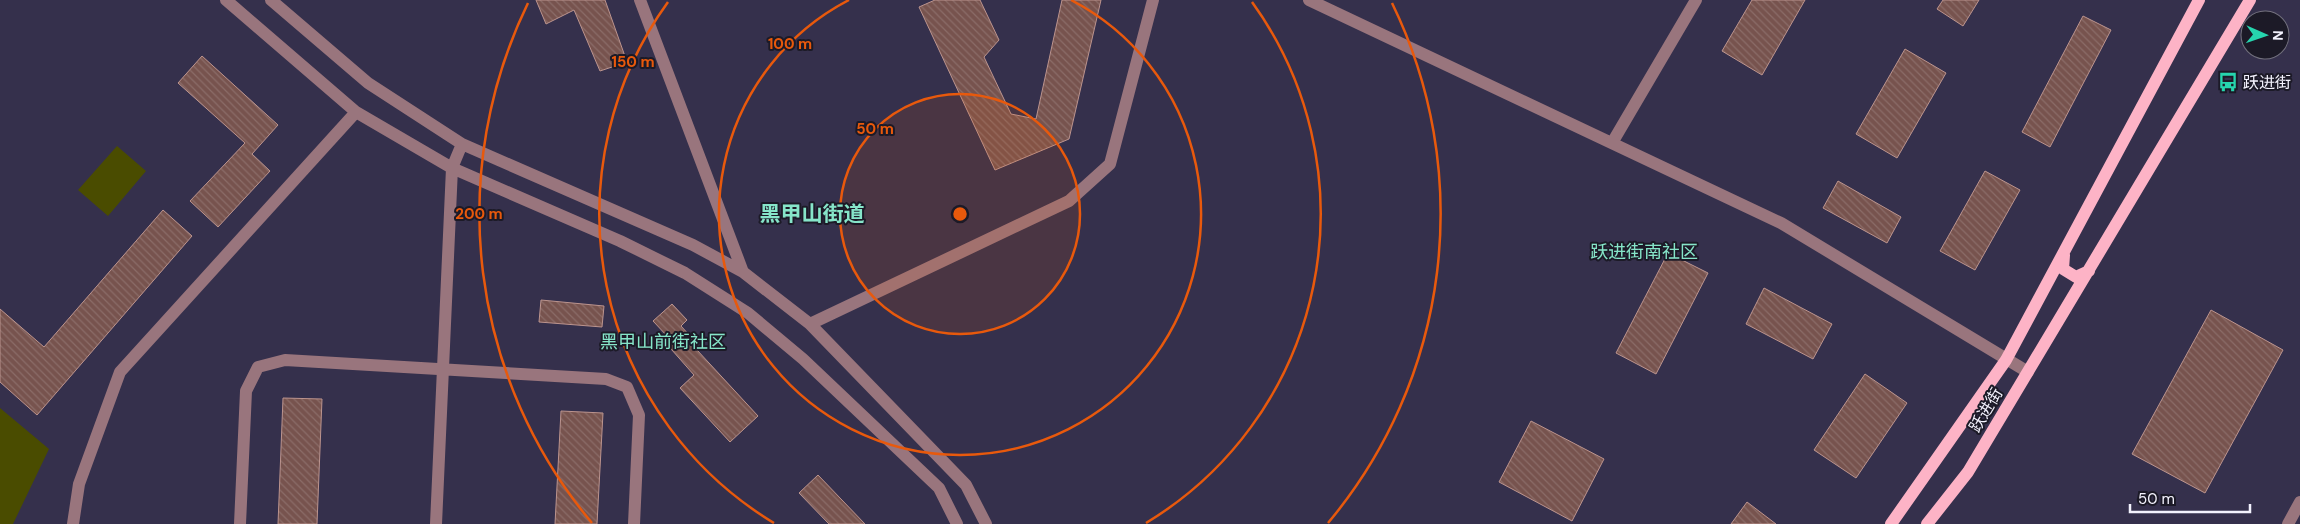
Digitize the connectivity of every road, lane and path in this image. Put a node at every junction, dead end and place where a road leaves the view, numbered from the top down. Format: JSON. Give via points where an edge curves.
{"nodes":[{"id":1,"x":226,"y":0,"type":"edge"},
{"id":2,"x":271,"y":0,"type":"edge"},
{"id":3,"x":640,"y":0,"type":"edge"},
{"id":4,"x":1153,"y":0,"type":"edge"},
{"id":5,"x":1309,"y":0,"type":"edge"},
{"id":6,"x":1696,"y":0,"type":"edge"},
{"id":7,"x":2200,"y":0,"type":"edge"},
{"id":8,"x":2250,"y":0,"type":"edge"},
{"id":9,"x":356,"y":112,"type":"junction"},
{"id":10,"x":1612,"y":143,"type":"junction"},
{"id":11,"x":462,"y":144,"type":"junction"},
{"id":12,"x":452,"y":168,"type":"junction"},
{"id":13,"x":2064,"y":253,"type":"junction"},
{"id":14,"x":743,"y":272,"type":"junction"},
{"id":15,"x":2089,"y":272,"type":"junction"},
{"id":16,"x":810,"y":324,"type":"junction"},
{"id":17,"x":2006,"y":360,"type":"junction"},
{"id":18,"x":444,"y":370,"type":"junction"},
{"id":19,"x":2028,"y":372,"type":"junction"},
{"id":20,"x":2300,"y":502,"type":"edge"},
{"id":21,"x":73,"y":524,"type":"edge"},
{"id":22,"x":240,"y":524,"type":"edge"},
{"id":23,"x":436,"y":524,"type":"edge"},
{"id":24,"x":634,"y":524,"type":"edge"},
{"id":25,"x":957,"y":524,"type":"edge"},
{"id":26,"x":986,"y":524,"type":"edge"},
{"id":27,"x":1891,"y":524,"type":"edge"},
{"id":28,"x":1927,"y":524,"type":"edge"},
{"id":29,"x":2288,"y":524,"type":"edge"}],
"edges":[{"from":1,"to":9,"type":"street"},
{"from":2,"to":11,"type":"street","via":[[368,83]]},
{"from":3,"to":14,"type":"street"},
{"from":4,"to":16,"type":"street","via":[[1110,164],[1069,201]]},
{"from":5,"to":10,"type":"street"},
{"from":6,"to":10,"type":"street"},
{"from":7,"to":13,"type":"main road","name":"跃进街"},
{"from":8,"to":15,"type":"main road","name":"跃进街"},
{"from":9,"to":12,"type":"street"},
{"from":9,"to":21,"type":"street","via":[[120,372],[79,484]]},
{"from":10,"to":17,"type":"street","via":[[1781,223]]},
{"from":11,"to":12,"type":"street"},
{"from":11,"to":14,"type":"street","via":[[693,245]]},
{"from":12,"to":18,"type":"street"},
{"from":12,"to":25,"type":"street","via":[[620,241],[685,273],[748,313],[803,359],[939,488]]},
{"from":13,"to":15,"type":"main road","via":[[2063,269],[2076,277]]},
{"from":13,"to":17,"type":"main road","name":"跃进街"},
{"from":14,"to":16,"type":"street"},
{"from":15,"to":19,"type":"main road","name":"跃进街"},
{"from":16,"to":26,"type":"street","via":[[966,485]]},
{"from":17,"to":19,"type":"street"},
{"from":17,"to":27,"type":"main road","name":"跃进街"},
{"from":18,"to":22,"type":"street","via":[[285,360],[258,366],[246,391]]},
{"from":18,"to":23,"type":"street"},
{"from":18,"to":24,"type":"street","via":[[606,379],[627,387],[639,415]]},
{"from":19,"to":28,"type":"main road","name":"跃进街","via":[[1968,472]]},
{"from":20,"to":29,"type":"street"}]}
